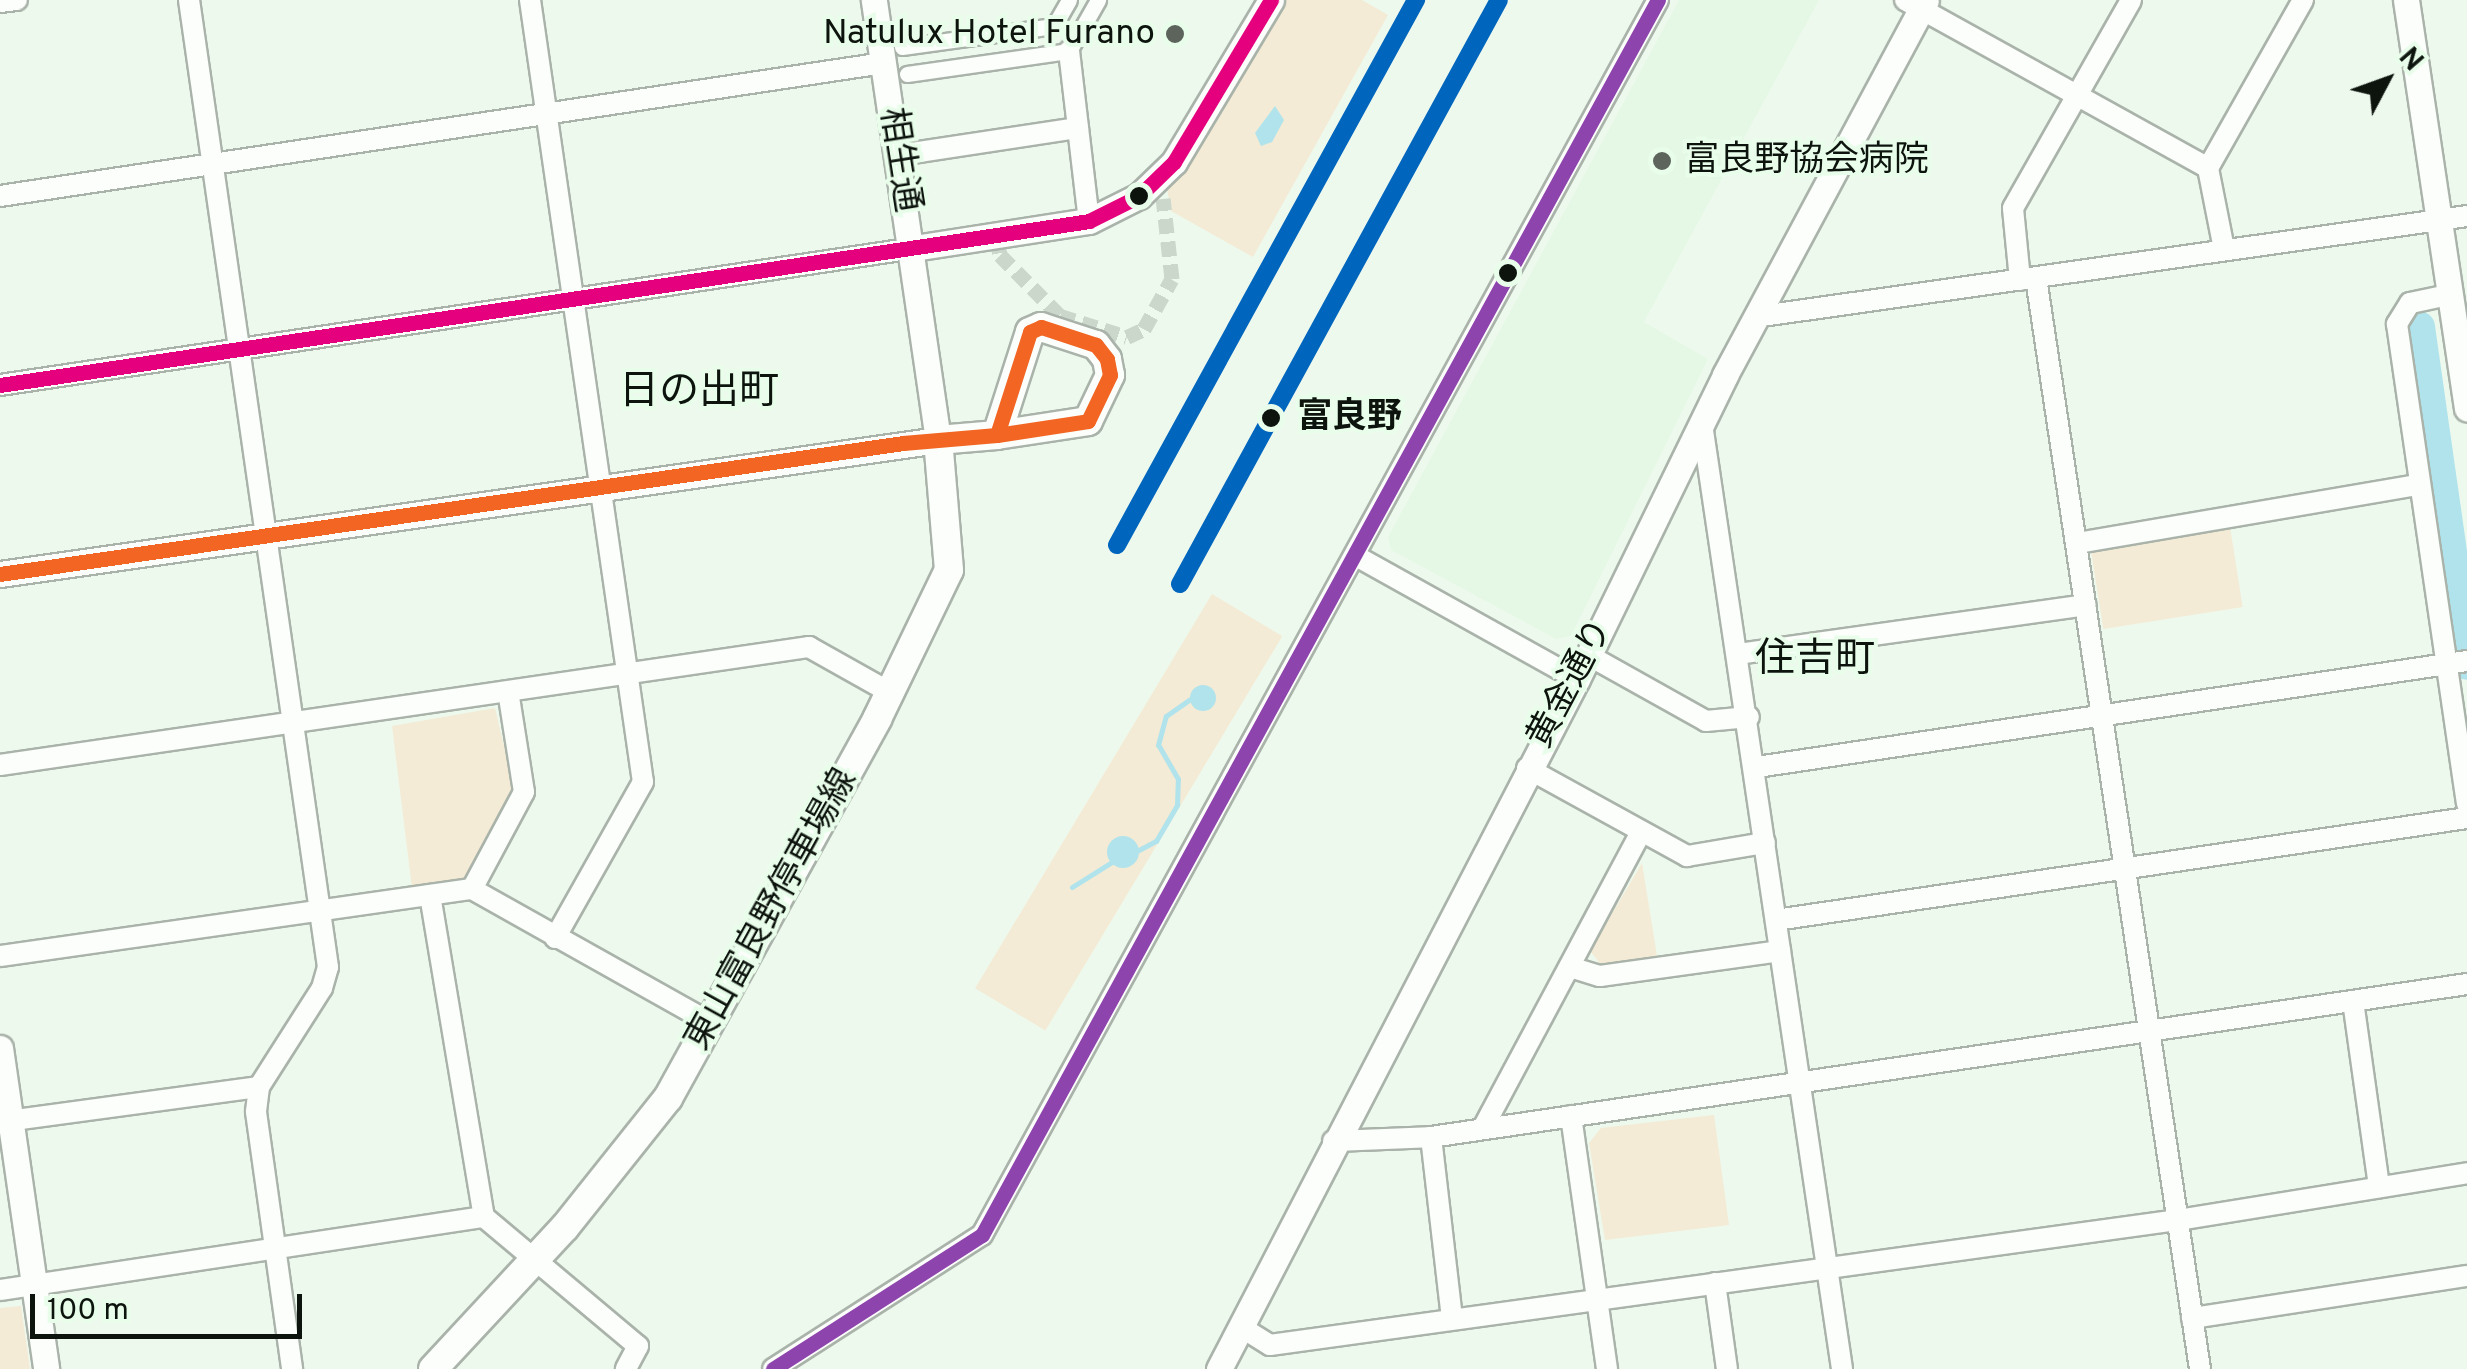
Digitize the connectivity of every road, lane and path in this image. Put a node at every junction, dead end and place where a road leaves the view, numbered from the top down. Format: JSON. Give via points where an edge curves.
{"nodes":[{"id":1,"x":17,"y":0,"type":"edge"},
{"id":2,"x":189,"y":0,"type":"edge"},
{"id":3,"x":530,"y":0,"type":"edge"},
{"id":4,"x":874,"y":0,"type":"edge"},
{"id":5,"x":1070,"y":0,"type":"edge"},
{"id":6,"x":1098,"y":0,"type":"edge"},
{"id":7,"x":1271,"y":0,"type":"edge"},
{"id":8,"x":1658,"y":0,"type":"edge"},
{"id":9,"x":2131,"y":0,"type":"edge"},
{"id":10,"x":2303,"y":0,"type":"edge"},
{"id":11,"x":2406,"y":0,"type":"edge"},
{"id":12,"x":0,"y":2,"type":"edge"},
{"id":13,"x":1918,"y":3,"type":"edge"},
{"id":14,"x":1069,"y":51,"type":"junction"},
{"id":15,"x":898,"y":61,"type":"junction"},
{"id":16,"x":2077,"y":96,"type":"junction"},
{"id":17,"x":545,"y":114,"type":"junction"},
{"id":18,"x":1078,"y":128,"type":"junction"},
{"id":19,"x":898,"y":155,"type":"junction"},
{"id":20,"x":211,"y":165,"type":"junction"},
{"id":21,"x":2208,"y":168,"type":"junction"},
{"id":22,"x":0,"y":196,"type":"edge"},
{"id":23,"x":2467,"y":216,"type":"edge"},
{"id":24,"x":2439,"y":220,"type":"junction"},
{"id":25,"x":1090,"y":221,"type":"junction"},
{"id":26,"x":914,"y":248,"type":"junction"},
{"id":27,"x":2224,"y":250,"type":"junction"},
{"id":28,"x":2029,"y":279,"type":"junction"},
{"id":29,"x":2448,"y":295,"type":"junction"},
{"id":30,"x":572,"y":300,"type":"junction"},
{"id":31,"x":1755,"y":317,"type":"junction"},
{"id":32,"x":240,"y":348,"type":"junction"},
{"id":33,"x":2463,"y":363,"type":"edge"},
{"id":34,"x":0,"y":384,"type":"edge"},
{"id":35,"x":2467,"y":408,"type":"edge"},
{"id":36,"x":1702,"y":424,"type":"junction"},
{"id":37,"x":997,"y":435,"type":"junction"},
{"id":38,"x":938,"y":440,"type":"junction"},
{"id":39,"x":2418,"y":485,"type":"junction"},
{"id":40,"x":602,"y":488,"type":"junction"},
{"id":41,"x":266,"y":536,"type":"junction"},
{"id":42,"x":2078,"y":544,"type":"junction"},
{"id":43,"x":1356,"y":556,"type":"junction"},
{"id":44,"x":0,"y":574,"type":"edge"},
{"id":45,"x":2086,"y":605,"type":"junction"},
{"id":46,"x":1738,"y":654,"type":"junction"},
{"id":47,"x":1588,"y":655,"type":"junction"},
{"id":48,"x":2457,"y":663,"type":"edge"},
{"id":49,"x":628,"y":674,"type":"junction"},
{"id":50,"x":1576,"y":680,"type":"junction"},
{"id":51,"x":508,"y":691,"type":"junction"},
{"id":52,"x":891,"y":692,"type":"junction"},
{"id":53,"x":2102,"y":715,"type":"junction"},
{"id":54,"x":1748,"y":717,"type":"junction"},
{"id":55,"x":293,"y":722,"type":"junction"},
{"id":56,"x":0,"y":765,"type":"edge"},
{"id":57,"x":1757,"y":767,"type":"junction"},
{"id":58,"x":1526,"y":768,"type":"junction"},
{"id":59,"x":2467,"y":804,"type":"edge"},
{"id":60,"x":2467,"y":818,"type":"edge"},
{"id":61,"x":1640,"y":834,"type":"junction"},
{"id":62,"x":1765,"y":843,"type":"junction"},
{"id":63,"x":2126,"y":870,"type":"junction"},
{"id":64,"x":472,"y":889,"type":"junction"},
{"id":65,"x":430,"y":895,"type":"junction"},
{"id":66,"x":322,"y":912,"type":"junction"},
{"id":67,"x":1776,"y":920,"type":"junction"},
{"id":68,"x":555,"y":938,"type":"junction"},
{"id":69,"x":1780,"y":951,"type":"junction"},
{"id":70,"x":0,"y":956,"type":"edge"},
{"id":71,"x":1570,"y":968,"type":"junction"},
{"id":72,"x":2467,"y":984,"type":"edge"},
{"id":73,"x":2353,"y":1002,"type":"junction"},
{"id":74,"x":709,"y":1022,"type":"junction"},
{"id":75,"x":2152,"y":1033,"type":"junction"},
{"id":76,"x":0,"y":1048,"type":"edge"},
{"id":77,"x":1798,"y":1079,"type":"junction"},
{"id":78,"x":259,"y":1087,"type":"junction"},
{"id":79,"x":1571,"y":1116,"type":"junction"},
{"id":80,"x":5,"y":1121,"type":"edge"},
{"id":81,"x":1484,"y":1128,"type":"junction"},
{"id":82,"x":1431,"y":1137,"type":"junction"},
{"id":83,"x":1333,"y":1141,"type":"junction"},
{"id":84,"x":2467,"y":1173,"type":"edge"},
{"id":85,"x":2379,"y":1187,"type":"junction"},
{"id":86,"x":484,"y":1217,"type":"junction"},
{"id":87,"x":2178,"y":1220,"type":"junction"},
{"id":88,"x":273,"y":1250,"type":"junction"},
{"id":89,"x":537,"y":1259,"type":"junction"},
{"id":90,"x":1827,"y":1268,"type":"junction"},
{"id":91,"x":2467,"y":1276,"type":"edge"},
{"id":92,"x":1715,"y":1283,"type":"junction"},
{"id":93,"x":33,"y":1285,"type":"junction"},
{"id":94,"x":0,"y":1290,"type":"edge"},
{"id":95,"x":1598,"y":1299,"type":"junction"},
{"id":96,"x":1452,"y":1318,"type":"junction"},
{"id":97,"x":2192,"y":1318,"type":"junction"},
{"id":98,"x":1241,"y":1327,"type":"junction"},
{"id":99,"x":46,"y":1369,"type":"edge"},
{"id":100,"x":292,"y":1369,"type":"edge"},
{"id":101,"x":434,"y":1369,"type":"edge"},
{"id":102,"x":626,"y":1369,"type":"edge"},
{"id":103,"x":773,"y":1369,"type":"edge"},
{"id":104,"x":1219,"y":1369,"type":"edge"},
{"id":105,"x":1607,"y":1369,"type":"edge"},
{"id":106,"x":1726,"y":1369,"type":"edge"},
{"id":107,"x":1842,"y":1369,"type":"edge"},
{"id":108,"x":2200,"y":1369,"type":"edge"}],
"edges":[{"from":1,"to":12,"type":"street"},
{"from":2,"to":20,"type":"street"},
{"from":3,"to":17,"type":"street"},
{"from":4,"to":15,"type":"street","name":"相生通"},
{"from":5,"to":15,"type":"street","via":[[1054,26]]},
{"from":6,"to":14,"type":"street"},
{"from":7,"to":25,"type":"street","via":[[1174,162],[1139,196]]},
{"from":8,"to":43,"type":"street"},
{"from":9,"to":16,"type":"street"},
{"from":10,"to":21,"type":"street"},
{"from":11,"to":24,"type":"street"},
{"from":13,"to":16,"type":"street"},
{"from":13,"to":31,"type":"street","name":"黄金通り"},
{"from":14,"to":15,"type":"street"},
{"from":14,"to":18,"type":"street"},
{"from":15,"to":17,"type":"street"},
{"from":15,"to":19,"type":"street","name":"相生通"},
{"from":16,"to":21,"type":"street"},
{"from":16,"to":28,"type":"street","via":[[2013,208]]},
{"from":17,"to":20,"type":"street"},
{"from":17,"to":30,"type":"street"},
{"from":18,"to":19,"type":"street"},
{"from":18,"to":25,"type":"street"},
{"from":19,"to":26,"type":"street","name":"相生通"},
{"from":20,"to":22,"type":"street"},
{"from":20,"to":32,"type":"street"},
{"from":21,"to":27,"type":"street"},
{"from":23,"to":24,"type":"street"},
{"from":24,"to":27,"type":"street"},
{"from":24,"to":29,"type":"street"},
{"from":25,"to":26,"type":"street"},
{"from":26,"to":30,"type":"street"},
{"from":26,"to":38,"type":"street","name":"相生通"},
{"from":27,"to":28,"type":"street"},
{"from":28,"to":31,"type":"street"},
{"from":28,"to":42,"type":"street"},
{"from":29,"to":33,"type":"street"},
{"from":29,"to":39,"type":"street","via":[[2410,302],[2397,324]]},
{"from":30,"to":32,"type":"street"},
{"from":30,"to":40,"type":"street"},
{"from":31,"to":36,"type":"street","name":"黄金通り"},
{"from":32,"to":34,"type":"street"},
{"from":32,"to":41,"type":"street"},
{"from":33,"to":35,"type":"street"},
{"from":36,"to":46,"type":"street"},
{"from":36,"to":47,"type":"street","name":"黄金通り"},
{"from":37,"to":37,"type":"main road","via":[[1030,332],[1041,327],[1096,345],[1110,375],[1088,422]]},
{"from":37,"to":38,"type":"main road"},
{"from":38,"to":40,"type":"street"},
{"from":38,"to":52,"type":"main road","name":"東山富良野停車場線","via":[[949,570]]},
{"from":39,"to":42,"type":"street"},
{"from":39,"to":48,"type":"street"},
{"from":40,"to":41,"type":"street"},
{"from":40,"to":49,"type":"street"},
{"from":41,"to":44,"type":"street"},
{"from":41,"to":55,"type":"street"},
{"from":42,"to":45,"type":"street"},
{"from":43,"to":50,"type":"street"},
{"from":43,"to":103,"type":"street","via":[[982,1236]]},
{"from":45,"to":46,"type":"street"},
{"from":45,"to":53,"type":"street"},
{"from":46,"to":54,"type":"street"},
{"from":47,"to":50,"type":"street","name":"黄金通り"},
{"from":47,"to":54,"type":"street","via":[[1706,721]]},
{"from":48,"to":53,"type":"street"},
{"from":48,"to":59,"type":"street"},
{"from":49,"to":51,"type":"street"},
{"from":49,"to":52,"type":"street","via":[[809,648]]},
{"from":49,"to":68,"type":"street","via":[[643,782]]},
{"from":50,"to":58,"type":"street","name":"黄金通り"},
{"from":51,"to":55,"type":"street"},
{"from":51,"to":64,"type":"street","via":[[524,792]]},
{"from":52,"to":74,"type":"main road","name":"東山富良野停車場線"},
{"from":53,"to":57,"type":"street"},
{"from":53,"to":63,"type":"street"},
{"from":54,"to":57,"type":"street"},
{"from":55,"to":56,"type":"street"},
{"from":55,"to":66,"type":"street"},
{"from":57,"to":62,"type":"street"},
{"from":58,"to":61,"type":"street"},
{"from":58,"to":83,"type":"street","name":"黄金通り"},
{"from":60,"to":63,"type":"street"},
{"from":61,"to":62,"type":"street","via":[[1687,856]]},
{"from":61,"to":71,"type":"street"},
{"from":62,"to":67,"type":"street"},
{"from":63,"to":67,"type":"street"},
{"from":63,"to":75,"type":"street"},
{"from":64,"to":65,"type":"street"},
{"from":64,"to":68,"type":"street"},
{"from":65,"to":66,"type":"street"},
{"from":65,"to":86,"type":"street"},
{"from":66,"to":70,"type":"street"},
{"from":66,"to":78,"type":"street","via":[[328,968],[322,988]]},
{"from":67,"to":69,"type":"street"},
{"from":68,"to":74,"type":"street"},
{"from":69,"to":71,"type":"street","via":[[1600,976]]},
{"from":69,"to":77,"type":"street"},
{"from":71,"to":81,"type":"street"},
{"from":72,"to":73,"type":"street"},
{"from":73,"to":75,"type":"street"},
{"from":73,"to":85,"type":"street"},
{"from":74,"to":89,"type":"main road","name":"東山富良野停車場線","via":[[626,1157]]},
{"from":75,"to":77,"type":"street"},
{"from":75,"to":87,"type":"street"},
{"from":76,"to":80,"type":"street"},
{"from":77,"to":79,"type":"street"},
{"from":77,"to":90,"type":"street"},
{"from":78,"to":80,"type":"street"},
{"from":78,"to":88,"type":"street","via":[[256,1112]]},
{"from":79,"to":81,"type":"street"},
{"from":79,"to":95,"type":"street"},
{"from":80,"to":93,"type":"street"},
{"from":81,"to":82,"type":"street"},
{"from":82,"to":83,"type":"street"},
{"from":82,"to":96,"type":"street"},
{"from":83,"to":98,"type":"street","name":"黄金通り"},
{"from":84,"to":85,"type":"street"},
{"from":85,"to":87,"type":"street"},
{"from":86,"to":88,"type":"street"},
{"from":86,"to":89,"type":"street"},
{"from":87,"to":90,"type":"street"},
{"from":87,"to":97,"type":"street"},
{"from":88,"to":93,"type":"street"},
{"from":88,"to":100,"type":"street"},
{"from":89,"to":101,"type":"main road","name":"東山富良野停車場線"},
{"from":89,"to":102,"type":"street","via":[[638,1346]]},
{"from":90,"to":92,"type":"street"},
{"from":90,"to":107,"type":"street"},
{"from":91,"to":97,"type":"street"},
{"from":92,"to":95,"type":"street"},
{"from":92,"to":106,"type":"street"},
{"from":93,"to":94,"type":"street"},
{"from":93,"to":99,"type":"street"},
{"from":95,"to":96,"type":"street"},
{"from":95,"to":105,"type":"street"},
{"from":96,"to":98,"type":"street","via":[[1270,1345]]},
{"from":97,"to":108,"type":"street"},
{"from":98,"to":104,"type":"street","name":"黄金通り"}]}
